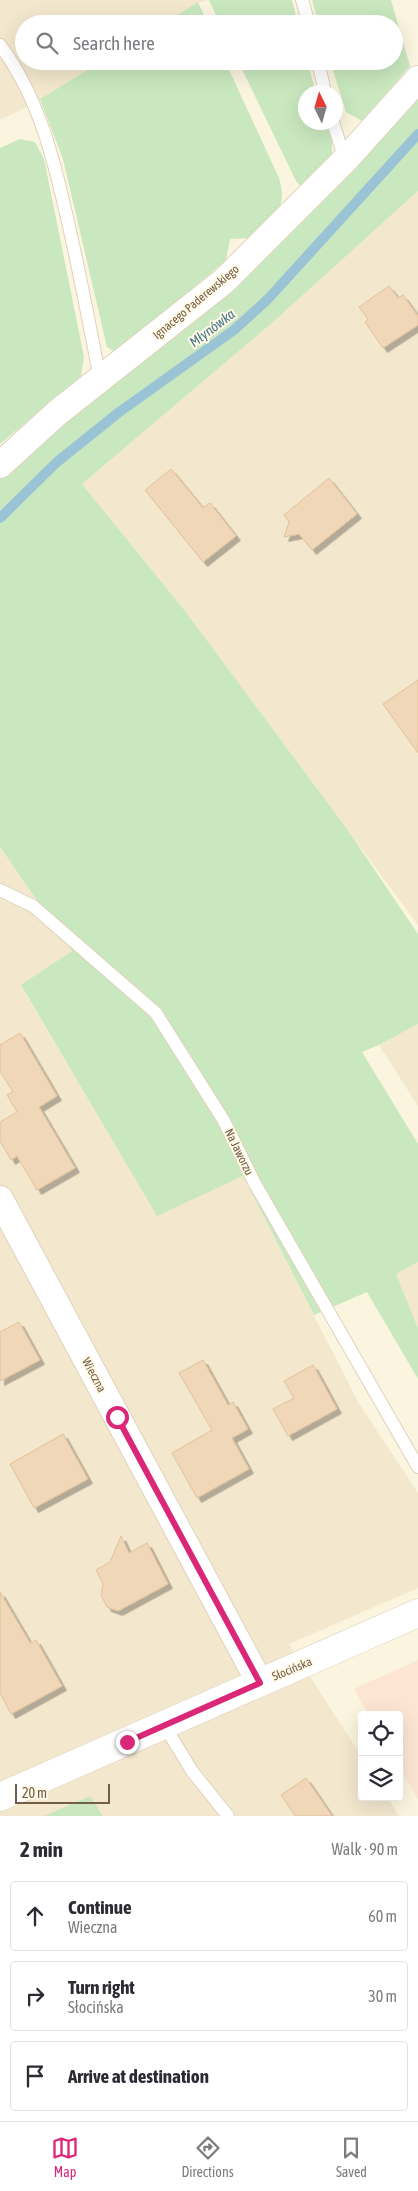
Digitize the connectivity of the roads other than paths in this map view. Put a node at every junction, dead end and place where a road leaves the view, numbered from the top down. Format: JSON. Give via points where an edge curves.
{"nodes":[{"id":1,"x":302,"y":0,"type":"edge"},
{"id":2,"x":306,"y":15,"type":"edge"},
{"id":3,"x":0,"y":45,"type":"edge"},
{"id":4,"x":15,"y":69,"type":"edge"},
{"id":5,"x":16,"y":70,"type":"edge"},
{"id":6,"x":320,"y":70,"type":"edge"},
{"id":7,"x":418,"y":79,"type":"edge"},
{"id":8,"x":323,"y":85,"type":"edge"},
{"id":9,"x":336,"y":130,"type":"edge"},
{"id":10,"x":346,"y":160,"type":"junction"},
{"id":11,"x":100,"y":379,"type":"junction"},
{"id":12,"x":0,"y":465,"type":"edge"},
{"id":13,"x":0,"y":890,"type":"edge"},
{"id":14,"x":0,"y":1200,"type":"edge"},
{"id":15,"x":418,"y":1467,"type":"edge"},
{"id":16,"x":418,"y":1613,"type":"edge"},
{"id":17,"x":260,"y":1683,"type":"junction"},
{"id":18,"x":164,"y":1725,"type":"junction"},
{"id":19,"x":0,"y":1797,"type":"edge"},
{"id":20,"x":228,"y":1816,"type":"edge"}],
"edges":[{"from":1,"to":2,"type":"lane"},
{"from":3,"to":4,"type":"lane"},
{"from":5,"to":11,"type":"lane","via":[[41,119],[54,162]]},
{"from":6,"to":8,"type":"lane"},
{"from":7,"to":10,"type":"street","name":"Ignacego Paderewskiego"},
{"from":9,"to":10,"type":"lane"},
{"from":10,"to":11,"type":"street","name":"Ignacego Paderewskiego","via":[[224,282]]},
{"from":11,"to":12,"type":"street","name":"Ignacego Paderewskiego"},
{"from":13,"to":15,"type":"lane","name":"Na Jaworzu","via":[[33,906],[156,1013],[224,1122],[254,1182]]},
{"from":14,"to":17,"type":"street","name":"Wieczna"},
{"from":16,"to":17,"type":"street","name":"Słocińska"},
{"from":17,"to":18,"type":"street","name":"Słocińska"},
{"from":18,"to":19,"type":"street","name":"Słocińska"},
{"from":18,"to":20,"type":"lane","via":[[192,1772]]}]}
